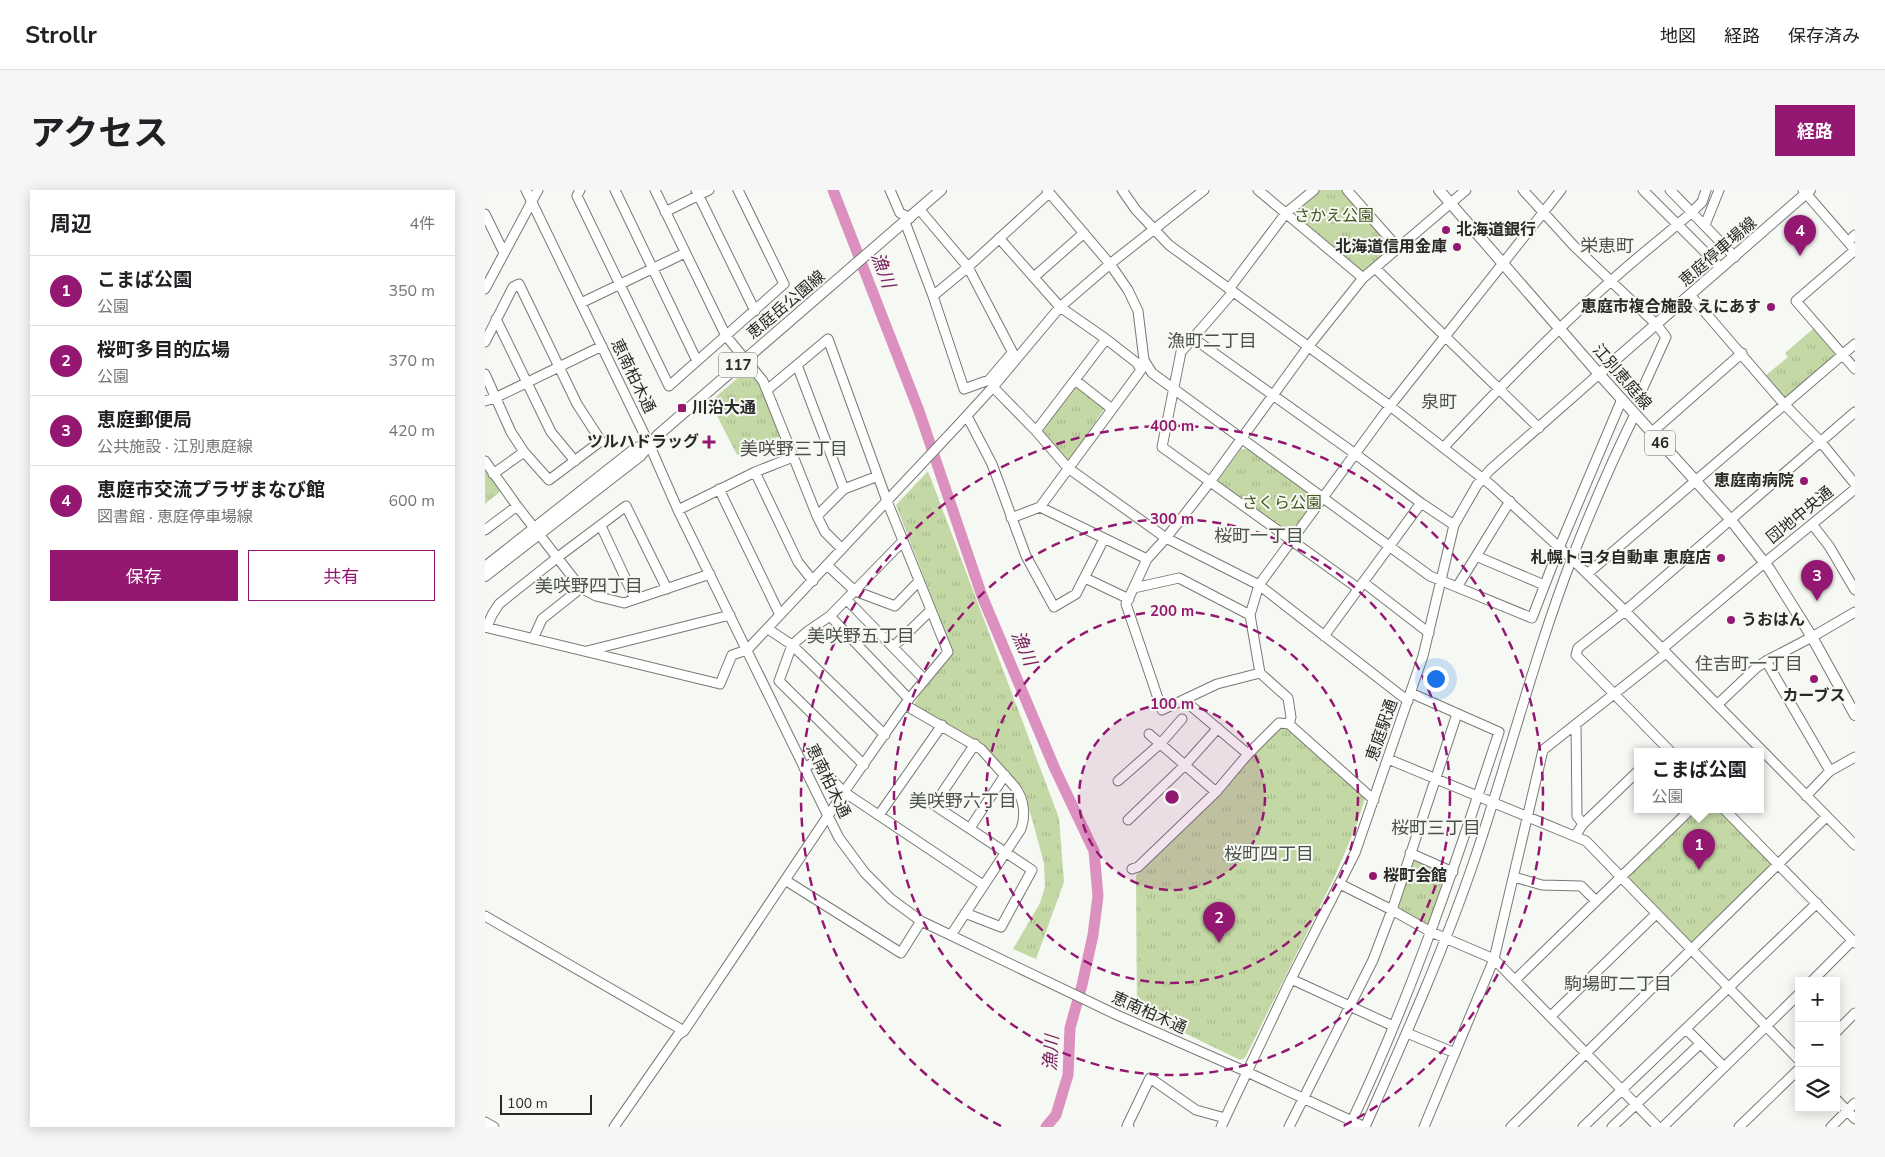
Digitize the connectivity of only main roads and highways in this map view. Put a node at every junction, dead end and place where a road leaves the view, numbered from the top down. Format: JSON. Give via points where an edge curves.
{"nodes":[{"id":1,"x":941,"y":190,"type":"edge"},
{"id":2,"x":1439,"y":190,"type":"edge"},
{"id":3,"x":1807,"y":191,"type":"edge"},
{"id":4,"x":1599,"y":374,"type":"junction"},
{"id":5,"x":537,"y":530,"type":"junction"},
{"id":6,"x":485,"y":567,"type":"edge"},
{"id":7,"x":485,"y":576,"type":"edge"},
{"id":8,"x":1855,"y":715,"type":"edge"}],
"edges":[{"from":1,"to":5,"type":"main road","name":"恵庭岳公園線","number":"117","via":[[649,444],[637,448]]},
{"from":2,"to":4,"type":"main road","name":"江別恵庭線","number":"46"},
{"from":3,"to":4,"type":"main road","name":"恵庭停車場線"},
{"from":4,"to":8,"type":"main road","name":"江別恵庭線","number":"46","via":[[1765,563],[1812,637]]},
{"from":5,"to":6,"type":"main road","name":"恵庭岳公園線","number":"117"},
{"from":5,"to":7,"type":"main road","name":"恵庭岳公園線","number":"117"}]}
